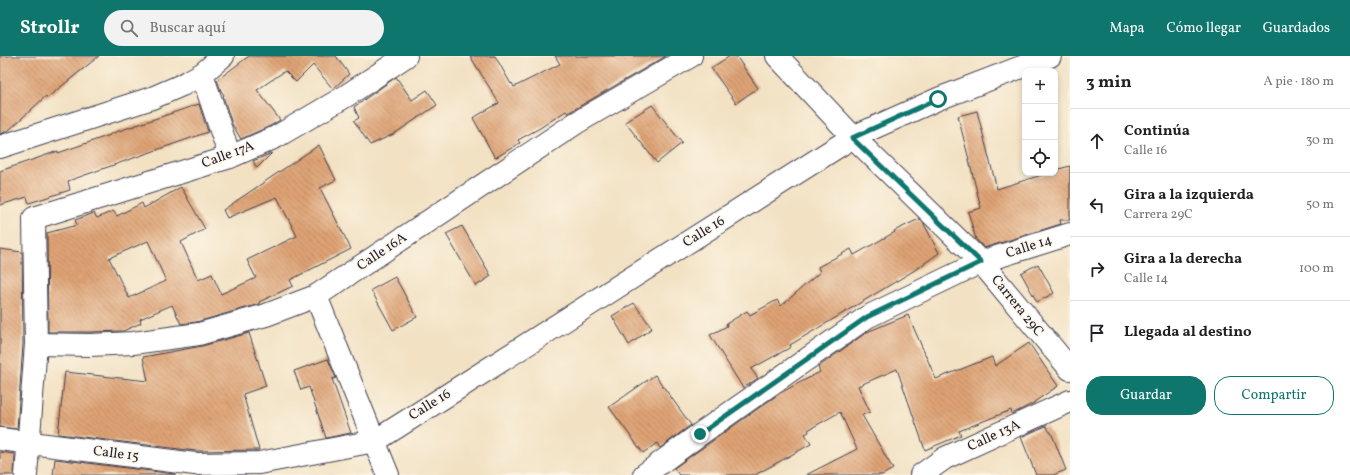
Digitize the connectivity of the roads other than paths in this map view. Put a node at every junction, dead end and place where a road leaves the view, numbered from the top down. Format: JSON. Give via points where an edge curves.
{"nodes":[{"id":1,"x":223,"y":56,"type":"edge"},
{"id":2,"x":406,"y":56,"type":"edge"},
{"id":3,"x":691,"y":56,"type":"edge"},
{"id":4,"x":777,"y":56,"type":"edge"},
{"id":5,"x":1050,"y":56,"type":"edge"},
{"id":6,"x":202,"y":74,"type":"junction"},
{"id":7,"x":852,"y":138,"type":"junction"},
{"id":8,"x":0,"y":148,"type":"edge"},
{"id":9,"x":230,"y":157,"type":"junction"},
{"id":10,"x":1070,"y":234,"type":"edge"},
{"id":11,"x":981,"y":262,"type":"junction"},
{"id":12,"x":316,"y":296,"type":"junction"},
{"id":13,"x":36,"y":344,"type":"junction"},
{"id":14,"x":1070,"y":369,"type":"edge"},
{"id":15,"x":1070,"y":401,"type":"edge"},
{"id":16,"x":0,"y":439,"type":"edge"},
{"id":17,"x":375,"y":441,"type":"junction"},
{"id":18,"x":29,"y":443,"type":"junction"},
{"id":19,"x":26,"y":475,"type":"edge"},
{"id":20,"x":388,"y":475,"type":"edge"},
{"id":21,"x":644,"y":475,"type":"edge"},
{"id":22,"x":921,"y":475,"type":"edge"}],
"edges":[{"from":1,"to":6,"type":"street"},
{"from":2,"to":9,"type":"street","name":"Calle 17A","via":[[346,96],[282,133]]},
{"from":3,"to":12,"type":"street","name":"Calle 16A","via":[[576,122]]},
{"from":4,"to":7,"type":"street","name":"Carrera 29C"},
{"from":5,"to":7,"type":"street","name":"Calle 16","via":[[938,99]]},
{"from":6,"to":8,"type":"street","via":[[152,98]]},
{"from":6,"to":9,"type":"street"},
{"from":7,"to":11,"type":"street","name":"Carrera 29C"},
{"from":7,"to":17,"type":"street","name":"Calle 16"},
{"from":9,"to":13,"type":"street","name":"Calle 17A","via":[[34,218]]},
{"from":10,"to":11,"type":"street","name":"Calle 14"},
{"from":11,"to":14,"type":"street","name":"Carrera 29C"},
{"from":11,"to":21,"type":"street","name":"Calle 14","via":[[867,317]]},
{"from":12,"to":13,"type":"street","name":"Calle 16A","via":[[266,316],[199,334],[133,343]]},
{"from":12,"to":17,"type":"street"},
{"from":13,"to":18,"type":"street"},
{"from":15,"to":22,"type":"street","name":"Calle 13A","via":[[945,458]]},
{"from":16,"to":18,"type":"street","name":"Calle 15"},
{"from":17,"to":18,"type":"street","name":"Calle 15","via":[[259,463],[195,464]]},
{"from":17,"to":20,"type":"street"},
{"from":18,"to":19,"type":"street"}]}
